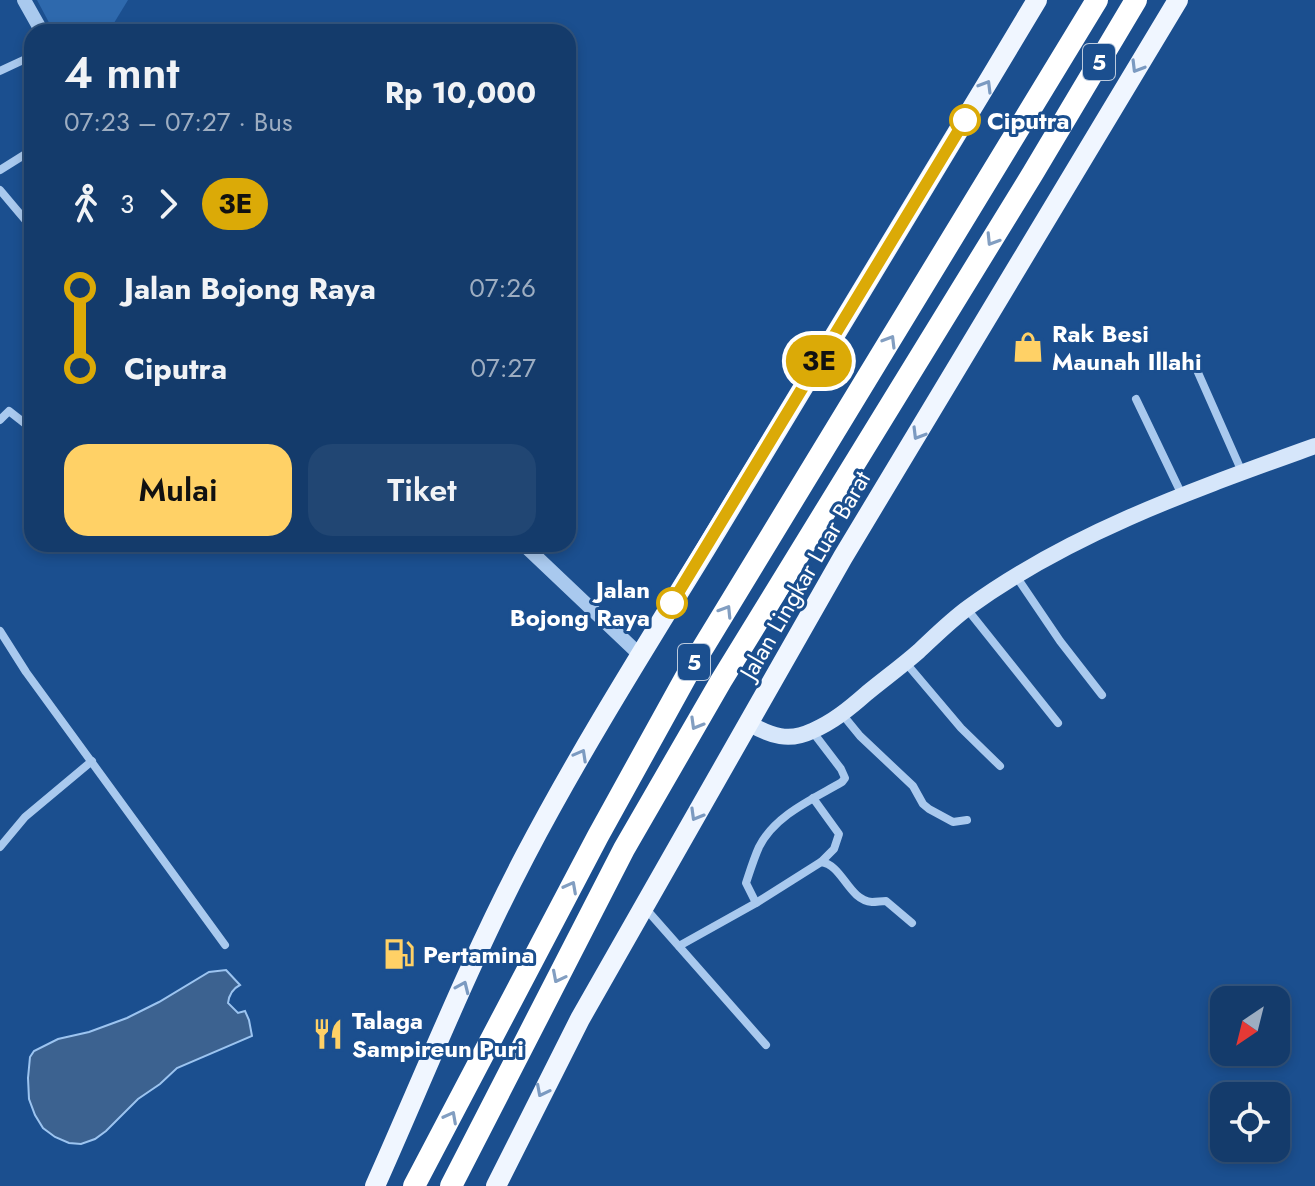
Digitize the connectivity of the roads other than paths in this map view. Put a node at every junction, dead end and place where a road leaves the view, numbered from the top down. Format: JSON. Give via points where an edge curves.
{"nodes":[{"id":1,"x":24,"y":0,"type":"edge"},
{"id":2,"x":1037,"y":0,"type":"edge"},
{"id":3,"x":1097,"y":0,"type":"edge"},
{"id":4,"x":1136,"y":0,"type":"edge"},
{"id":5,"x":1178,"y":0,"type":"edge"},
{"id":6,"x":38,"y":24,"type":"edge"},
{"id":7,"x":24,"y":60,"type":"edge"},
{"id":8,"x":0,"y":71,"type":"edge"},
{"id":9,"x":24,"y":155,"type":"edge"},
{"id":10,"x":0,"y":170,"type":"edge"},
{"id":11,"x":0,"y":190,"type":"edge"},
{"id":12,"x":24,"y":218,"type":"edge"},
{"id":13,"x":1196,"y":368,"type":"dead end"},
{"id":14,"x":1136,"y":399,"type":"dead end"},
{"id":15,"x":0,"y":420,"type":"edge"},
{"id":16,"x":24,"y":423,"type":"edge"},
{"id":17,"x":1315,"y":446,"type":"edge"},
{"id":18,"x":1242,"y":472,"type":"junction"},
{"id":19,"x":1183,"y":495,"type":"junction"},
{"id":20,"x":531,"y":552,"type":"edge"},
{"id":21,"x":1016,"y":575,"type":"junction"},
{"id":22,"x":967,"y":608,"type":"junction"},
{"id":23,"x":0,"y":631,"type":"edge"},
{"id":24,"x":640,"y":655,"type":"junction"},
{"id":25,"x":906,"y":662,"type":"junction"},
{"id":26,"x":1102,"y":695,"type":"dead end"},
{"id":27,"x":842,"y":714,"type":"junction"},
{"id":28,"x":1058,"y":723,"type":"dead end"},
{"id":29,"x":750,"y":724,"type":"junction"},
{"id":30,"x":812,"y":731,"type":"junction"},
{"id":31,"x":92,"y":761,"type":"junction"},
{"id":32,"x":1000,"y":766,"type":"dead end"},
{"id":33,"x":813,"y":798,"type":"junction"},
{"id":34,"x":967,"y":820,"type":"dead end"},
{"id":35,"x":0,"y":847,"type":"edge"},
{"id":36,"x":821,"y":862,"type":"junction"},
{"id":37,"x":756,"y":903,"type":"junction"},
{"id":38,"x":643,"y":905,"type":"junction"},
{"id":39,"x":912,"y":923,"type":"dead end"},
{"id":40,"x":225,"y":945,"type":"dead end"},
{"id":41,"x":679,"y":946,"type":"junction"},
{"id":42,"x":766,"y":1045,"type":"dead end"},
{"id":43,"x":375,"y":1186,"type":"edge"},
{"id":44,"x":414,"y":1186,"type":"edge"},
{"id":45,"x":451,"y":1186,"type":"edge"},
{"id":46,"x":496,"y":1186,"type":"edge"}],
"edges":[{"from":1,"to":6,"type":"street"},
{"from":24,"to":2,"type":"main road","one_way":true},
{"from":44,"to":3,"type":"highway","number":"5","one_way":true,"via":[[693,664]]},
{"from":4,"to":45,"type":"highway","number":"5","one_way":true,"via":[[713,693],[624,849]]},
{"from":5,"to":29,"type":"main road","name":"Jalan Lingkar Luar Barat","one_way":true,"via":[[843,557]]},
{"from":7,"to":8,"type":"street"},
{"from":9,"to":10,"type":"street"},
{"from":11,"to":12,"type":"street"},
{"from":13,"to":18,"type":"street"},
{"from":14,"to":19,"type":"street"},
{"from":15,"to":16,"type":"street","via":[[9,411]]},
{"from":17,"to":18,"type":"main road"},
{"from":18,"to":19,"type":"main road"},
{"from":19,"to":21,"type":"main road"},
{"from":20,"to":24,"type":"street"},
{"from":21,"to":22,"type":"main road"},
{"from":21,"to":26,"type":"street"},
{"from":22,"to":25,"type":"main road"},
{"from":22,"to":28,"type":"street"},
{"from":23,"to":31,"type":"street"},
{"from":43,"to":24,"type":"main road","one_way":true,"via":[[524,857]]},
{"from":25,"to":27,"type":"main road"},
{"from":25,"to":32,"type":"street"},
{"from":27,"to":30,"type":"main road"},
{"from":27,"to":34,"type":"street","via":[[929,809],[953,822]]},
{"from":29,"to":30,"type":"main road","via":[[778,737]]},
{"from":29,"to":38,"type":"main road","name":"Jalan Lingkar Luar Barat","one_way":true},
{"from":30,"to":33,"type":"street","via":[[845,778]]},
{"from":31,"to":35,"type":"street","via":[[25,817]]},
{"from":31,"to":40,"type":"street"},
{"from":33,"to":36,"type":"street","via":[[839,834]]},
{"from":33,"to":37,"type":"street","via":[[781,820],[760,845],[746,883]]},
{"from":36,"to":37,"type":"street"},
{"from":36,"to":39,"type":"street","via":[[830,864],[855,893],[869,902],[886,901]]},
{"from":37,"to":41,"type":"street"},
{"from":38,"to":41,"type":"street"},
{"from":38,"to":46,"type":"main road","name":"Jalan Lingkar Luar Barat","one_way":true},
{"from":41,"to":42,"type":"street"}]}
